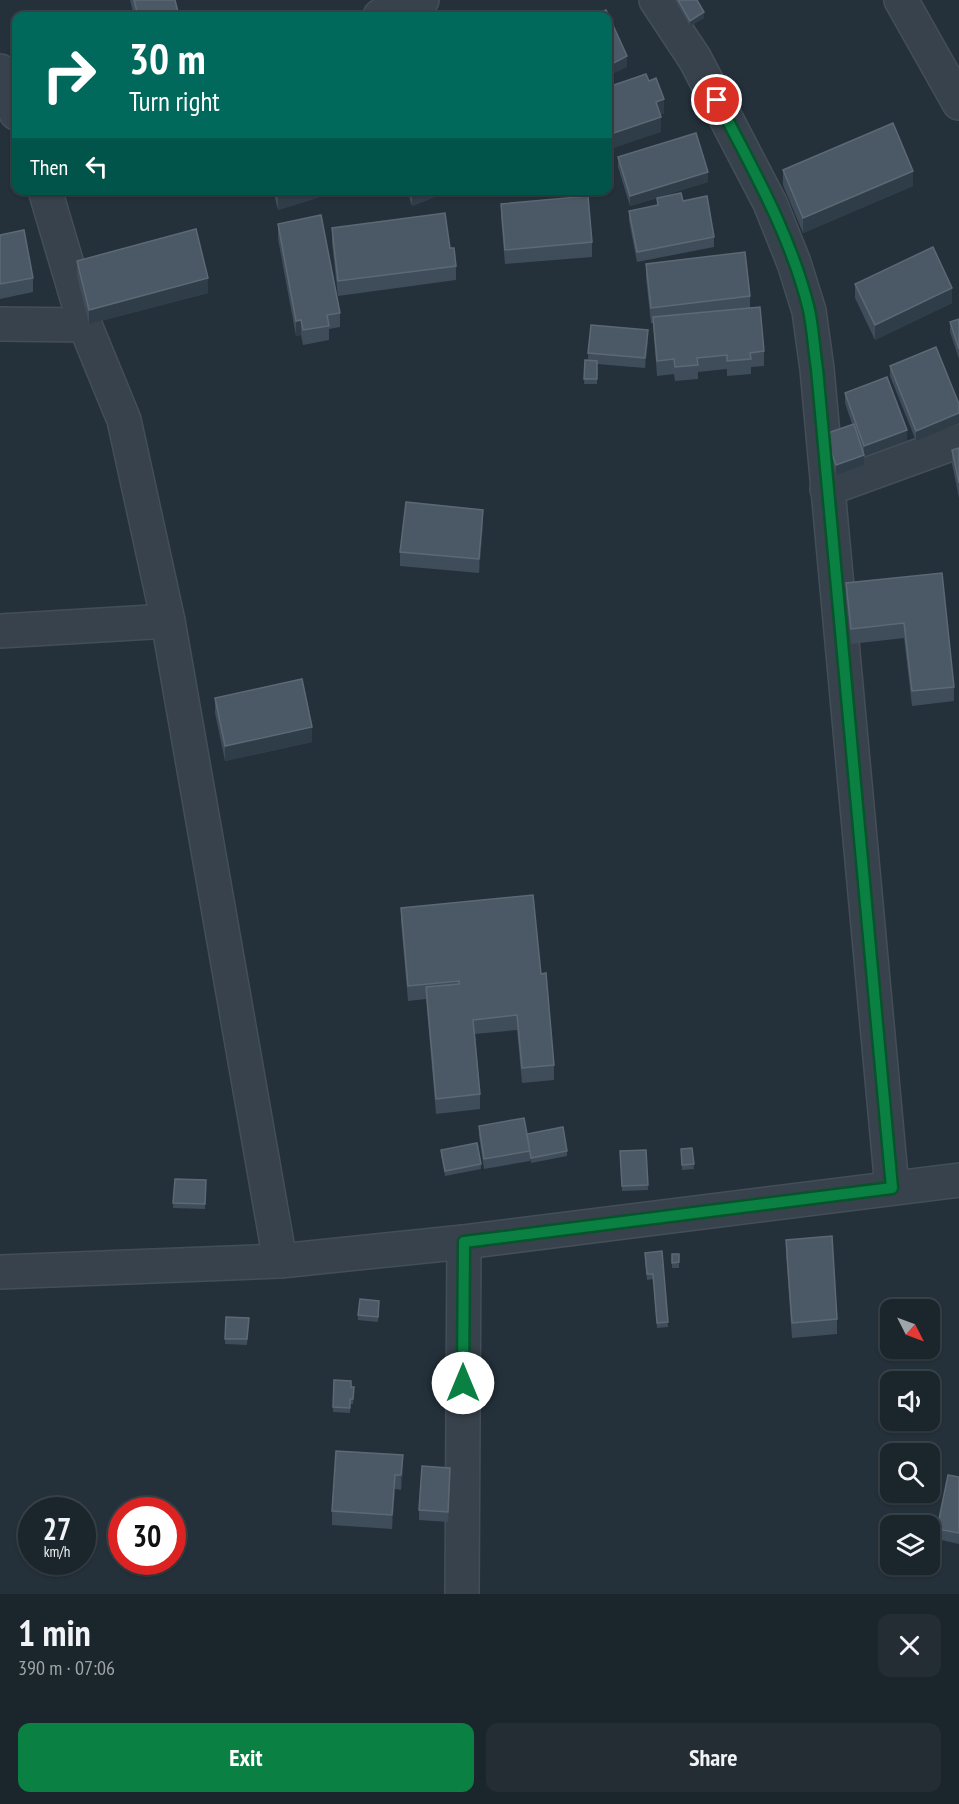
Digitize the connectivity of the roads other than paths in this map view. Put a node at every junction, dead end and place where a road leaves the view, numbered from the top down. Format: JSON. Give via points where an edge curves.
{"nodes":[{"id":1,"x":422,"y":0,"type":"edge"},
{"id":2,"x":656,"y":0,"type":"edge"},
{"id":3,"x":901,"y":0,"type":"edge"},
{"id":4,"x":390,"y":12,"type":"edge"},
{"id":5,"x":0,"y":71,"type":"edge"},
{"id":6,"x":12,"y":102,"type":"edge"},
{"id":7,"x":959,"y":103,"type":"edge"},
{"id":8,"x":46,"y":195,"type":"edge"},
{"id":9,"x":0,"y":324,"type":"edge"},
{"id":10,"x":85,"y":325,"type":"junction"},
{"id":11,"x":959,"y":441,"type":"edge"},
{"id":12,"x":827,"y":489,"type":"junction"},
{"id":13,"x":168,"y":621,"type":"junction"},
{"id":14,"x":0,"y":632,"type":"edge"},
{"id":15,"x":959,"y":1180,"type":"edge"},
{"id":16,"x":892,"y":1188,"type":"junction"},
{"id":17,"x":464,"y":1242,"type":"junction"},
{"id":18,"x":280,"y":1261,"type":"junction"},
{"id":19,"x":0,"y":1272,"type":"edge"},
{"id":20,"x":462,"y":1594,"type":"edge"}],
"edges":[{"from":1,"to":4,"type":"street"},
{"from":2,"to":12,"type":"street","via":[[695,59],[770,203],[794,263],[809,311]]},
{"from":3,"to":7,"type":"street"},
{"from":5,"to":6,"type":"street"},
{"from":8,"to":10,"type":"street"},
{"from":9,"to":10,"type":"street"},
{"from":10,"to":13,"type":"street","via":[[124,420]]},
{"from":11,"to":12,"type":"street"},
{"from":12,"to":16,"type":"street"},
{"from":13,"to":14,"type":"street"},
{"from":13,"to":18,"type":"street"},
{"from":15,"to":16,"type":"street"},
{"from":16,"to":17,"type":"street"},
{"from":17,"to":18,"type":"street"},
{"from":17,"to":20,"type":"street"},
{"from":18,"to":19,"type":"street"}]}
